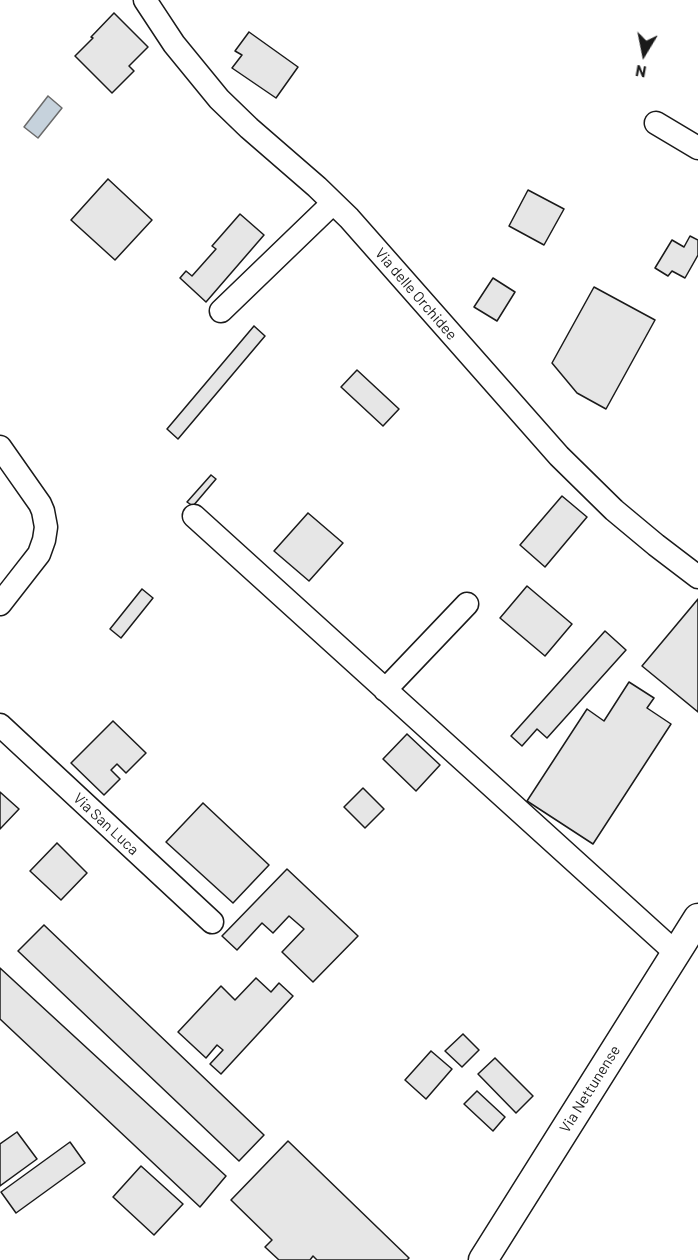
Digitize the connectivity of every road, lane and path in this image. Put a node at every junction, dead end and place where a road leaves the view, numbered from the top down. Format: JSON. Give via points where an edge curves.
{"nodes":[{"id":1,"x":145,"y":0,"type":"edge"},
{"id":2,"x":656,"y":123,"type":"dead end"},
{"id":3,"x":698,"y":148,"type":"edge"},
{"id":4,"x":333,"y":203,"type":"junction"},
{"id":5,"x":221,"y":311,"type":"dead end"},
{"id":6,"x":0,"y":447,"type":"edge"},
{"id":7,"x":194,"y":516,"type":"dead end"},
{"id":8,"x":698,"y":577,"type":"edge"},
{"id":9,"x":0,"y":604,"type":"edge"},
{"id":10,"x":467,"y":604,"type":"dead end"},
{"id":11,"x":385,"y":690,"type":"junction"},
{"id":12,"x":0,"y":725,"type":"edge"},
{"id":13,"x":698,"y":918,"type":"edge"},
{"id":14,"x":212,"y":922,"type":"dead end"},
{"id":15,"x":676,"y":953,"type":"junction"},
{"id":16,"x":483,"y":1260,"type":"edge"}],
"edges":[{"from":1,"to":4,"type":"street","name":"Via delle Orchidee","via":[[174,44],[219,99]]},
{"from":2,"to":3,"type":"street"},
{"from":4,"to":5,"type":"street"},
{"from":4,"to":8,"type":"street","name":"Via delle Orchidee","via":[[559,456],[627,521]]},
{"from":6,"to":9,"type":"street","via":[[40,504],[46,527],[39,554]]},
{"from":7,"to":11,"type":"street"},
{"from":10,"to":11,"type":"street"},
{"from":11,"to":15,"type":"street"},
{"from":12,"to":14,"type":"street","name":"Via San Luca"},
{"from":13,"to":15,"type":"main road","name":"Via Nettunense"},
{"from":15,"to":16,"type":"main road","name":"Via Nettunense"}]}
